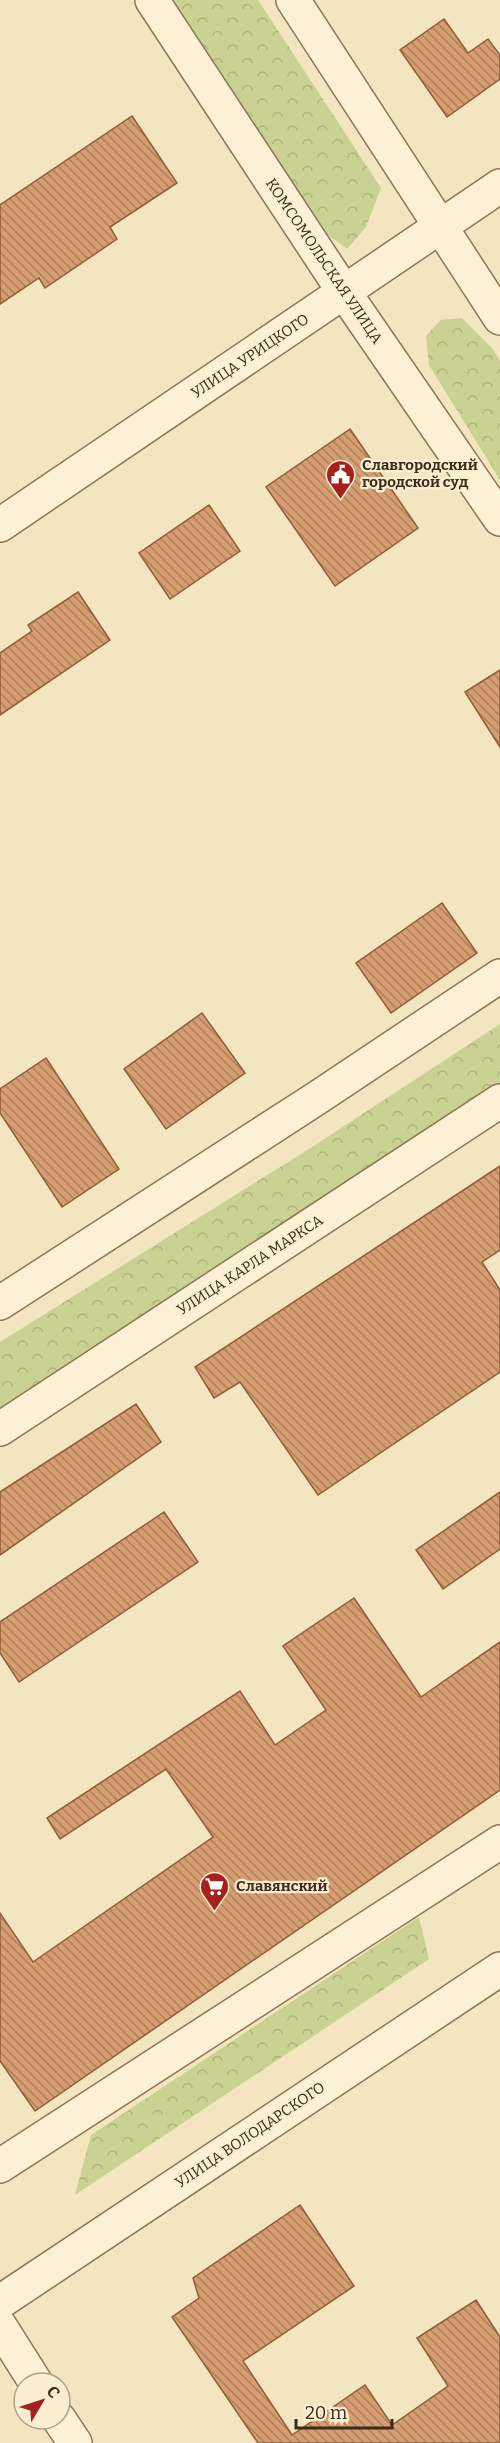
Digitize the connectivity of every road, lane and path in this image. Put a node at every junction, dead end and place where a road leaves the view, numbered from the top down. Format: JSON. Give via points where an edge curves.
{"nodes":[{"id":1,"x":152,"y":0,"type":"edge"},
{"id":2,"x":293,"y":0,"type":"edge"},
{"id":3,"x":500,"y":186,"type":"edge"},
{"id":4,"x":440,"y":226,"type":"junction"},
{"id":5,"x":344,"y":292,"type":"junction"},
{"id":6,"x":500,"y":318,"type":"edge"},
{"id":7,"x":500,"y":519,"type":"edge"},
{"id":8,"x":0,"y":525,"type":"edge"},
{"id":9,"x":500,"y":976,"type":"edge"},
{"id":10,"x":500,"y":1101,"type":"edge"},
{"id":11,"x":0,"y":1303,"type":"edge"},
{"id":12,"x":0,"y":1429,"type":"edge"},
{"id":13,"x":500,"y":1842,"type":"edge"},
{"id":14,"x":500,"y":1969,"type":"edge"},
{"id":15,"x":4,"y":2154,"type":"edge"},
{"id":16,"x":0,"y":2302,"type":"edge"},
{"id":17,"x":0,"y":2326,"type":"edge"},
{"id":18,"x":28,"y":2371,"type":"edge"}],
"edges":[{"from":1,"to":5,"type":"street","name":"КОМСОМОЛЬСКАЯ УЛИЦА"},
{"from":2,"to":4,"type":"street"},
{"from":3,"to":4,"type":"street","name":"УЛИЦА УРИЦКОГО"},
{"from":4,"to":5,"type":"street","name":"УЛИЦА УРИЦКОГО"},
{"from":4,"to":6,"type":"street"},
{"from":5,"to":7,"type":"street","name":"КОМСОМОЛЬСКАЯ УЛИЦА"},
{"from":5,"to":8,"type":"street","name":"УЛИЦА УРИЦКОГО"},
{"from":9,"to":11,"type":"street"},
{"from":10,"to":12,"type":"street","name":"УЛИЦА КАРЛА МАРКСА"},
{"from":13,"to":15,"type":"street"},
{"from":14,"to":16,"type":"street","name":"УЛИЦА ВОЛОДАРСКОГО"},
{"from":17,"to":18,"type":"street"}]}
